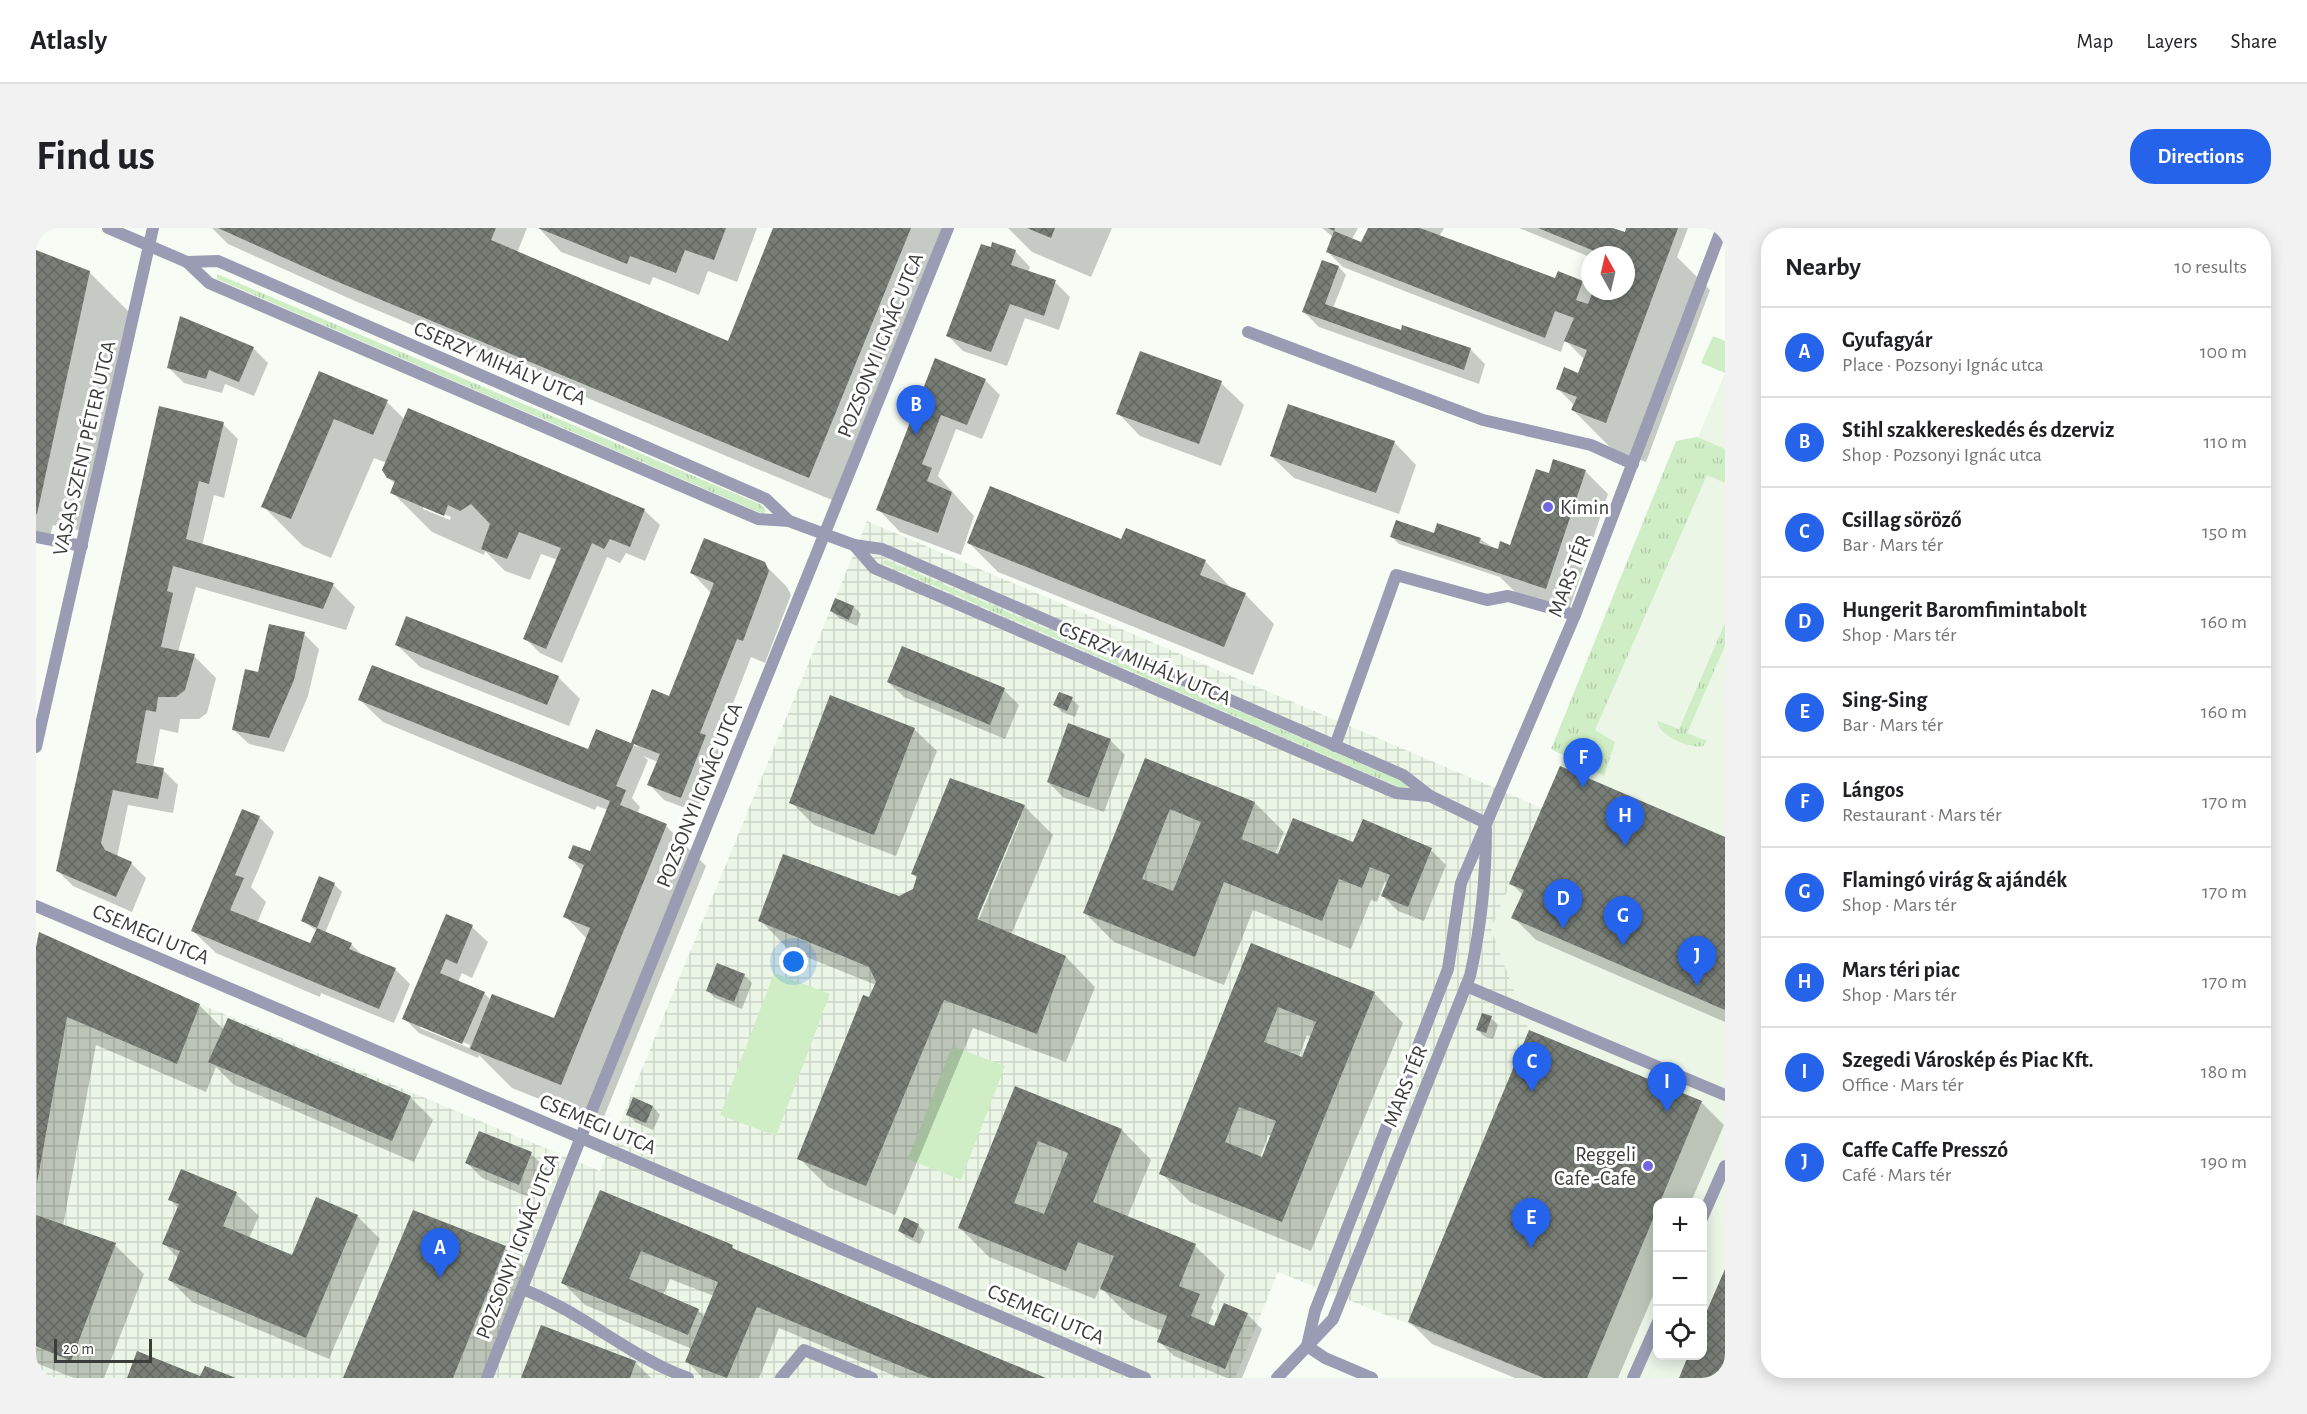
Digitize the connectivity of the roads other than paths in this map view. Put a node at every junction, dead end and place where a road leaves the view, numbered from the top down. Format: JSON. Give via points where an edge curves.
{"nodes":[{"id":1,"x":108,"y":228,"type":"edge"},
{"id":2,"x":153,"y":228,"type":"edge"},
{"id":3,"x":948,"y":228,"type":"edge"},
{"id":4,"x":1722,"y":228,"type":"edge"},
{"id":5,"x":150,"y":245,"type":"junction"},
{"id":6,"x":187,"y":262,"type":"junction"},
{"id":7,"x":1248,"y":332,"type":"dead end"},
{"id":8,"x":1633,"y":464,"type":"junction"},
{"id":9,"x":789,"y":521,"type":"junction"},
{"id":10,"x":826,"y":534,"type":"junction"},
{"id":11,"x":36,"y":537,"type":"edge"},
{"id":12,"x":82,"y":546,"type":"junction"},
{"id":13,"x":854,"y":546,"type":"junction"},
{"id":14,"x":1575,"y":615,"type":"junction"},
{"id":15,"x":1335,"y":746,"type":"junction"},
{"id":16,"x":36,"y":747,"type":"edge"},
{"id":17,"x":1430,"y":796,"type":"junction"},
{"id":18,"x":1486,"y":823,"type":"junction"},
{"id":19,"x":36,"y":906,"type":"edge"},
{"id":20,"x":1466,"y":986,"type":"junction"},
{"id":21,"x":1725,"y":1095,"type":"edge"},
{"id":22,"x":581,"y":1137,"type":"junction"},
{"id":23,"x":1725,"y":1166,"type":"edge"},
{"id":24,"x":1707,"y":1207,"type":"edge"},
{"id":25,"x":522,"y":1289,"type":"junction"},
{"id":26,"x":1653,"y":1333,"type":"edge"},
{"id":27,"x":1307,"y":1346,"type":"junction"},
{"id":28,"x":658,"y":1373,"type":"edge"},
{"id":29,"x":487,"y":1378,"type":"edge"},
{"id":30,"x":688,"y":1378,"type":"edge"},
{"id":31,"x":781,"y":1378,"type":"edge"},
{"id":32,"x":872,"y":1378,"type":"edge"},
{"id":33,"x":1145,"y":1378,"type":"edge"},
{"id":34,"x":1277,"y":1378,"type":"edge"},
{"id":35,"x":1372,"y":1378,"type":"edge"},
{"id":36,"x":1633,"y":1378,"type":"edge"}],
"edges":[{"from":1,"to":5,"type":"street","name":"CSERZY MIHÁLY UTCA"},
{"from":2,"to":5,"type":"street","name":"VASAS SZENT PÉTER UTCA"},
{"from":3,"to":10,"type":"street","name":"POZSONYI IGNÁC UTCA"},
{"from":4,"to":8,"type":"street","name":"MARS TÉR"},
{"from":5,"to":6,"type":"street","name":"CSERZY MIHÁLY UTCA"},
{"from":5,"to":12,"type":"street","name":"VASAS SZENT PÉTER UTCA"},
{"from":6,"to":9,"type":"street","name":"CSERZY MIHÁLY UTCA","via":[[209,283],[747,515]]},
{"from":6,"to":9,"type":"street","name":"CSERZY MIHÁLY UTCA","via":[[218,261],[766,499]]},
{"from":7,"to":8,"type":"street","via":[[1483,420],[1591,445]]},
{"from":8,"to":14,"type":"street","name":"MARS TÉR"},
{"from":9,"to":10,"type":"street","name":"CSERZY MIHÁLY UTCA"},
{"from":10,"to":13,"type":"street","name":"CSERZY MIHÁLY UTCA"},
{"from":10,"to":22,"type":"street","name":"POZSONYI IGNÁC UTCA"},
{"from":11,"to":12,"type":"street"},
{"from":12,"to":16,"type":"street","name":"VASAS SZENT PÉTER UTCA"},
{"from":13,"to":15,"type":"street","name":"CSERZY MIHÁLY UTCA","via":[[882,549]]},
{"from":13,"to":17,"type":"street","name":"CSERZY MIHÁLY UTCA","via":[[874,568],[1396,793]]},
{"from":14,"to":15,"type":"street","via":[[1508,596],[1487,600],[1396,575]]},
{"from":14,"to":18,"type":"street","name":"MARS TÉR"},
{"from":15,"to":17,"type":"street","name":"CSERZY MIHÁLY UTCA","via":[[1403,775]]},
{"from":17,"to":18,"type":"street","name":"CSERZY MIHÁLY UTCA"},
{"from":18,"to":20,"type":"street","name":"MARS TÉR","via":[[1486,878],[1480,929]]},
{"from":18,"to":27,"type":"street","name":"MARS TÉR","via":[[1461,883],[1448,969],[1315,1311]]},
{"from":19,"to":22,"type":"street","name":"CSEMEGI UTCA"},
{"from":20,"to":21,"type":"street"},
{"from":20,"to":27,"type":"street","name":"MARS TÉR","via":[[1333,1319]]},
{"from":22,"to":25,"type":"street","name":"POZSONYI IGNÁC UTCA"},
{"from":22,"to":33,"type":"street","name":"CSEMEGI UTCA"},
{"from":23,"to":24,"type":"street"},
{"from":25,"to":28,"type":"street","via":[[553,1300]]},
{"from":25,"to":29,"type":"street","name":"POZSONYI IGNÁC UTCA"},
{"from":26,"to":36,"type":"street"},
{"from":27,"to":34,"type":"street"},
{"from":27,"to":35,"type":"street"},
{"from":28,"to":30,"type":"street"},
{"from":31,"to":32,"type":"street","via":[[804,1350]]}]}
